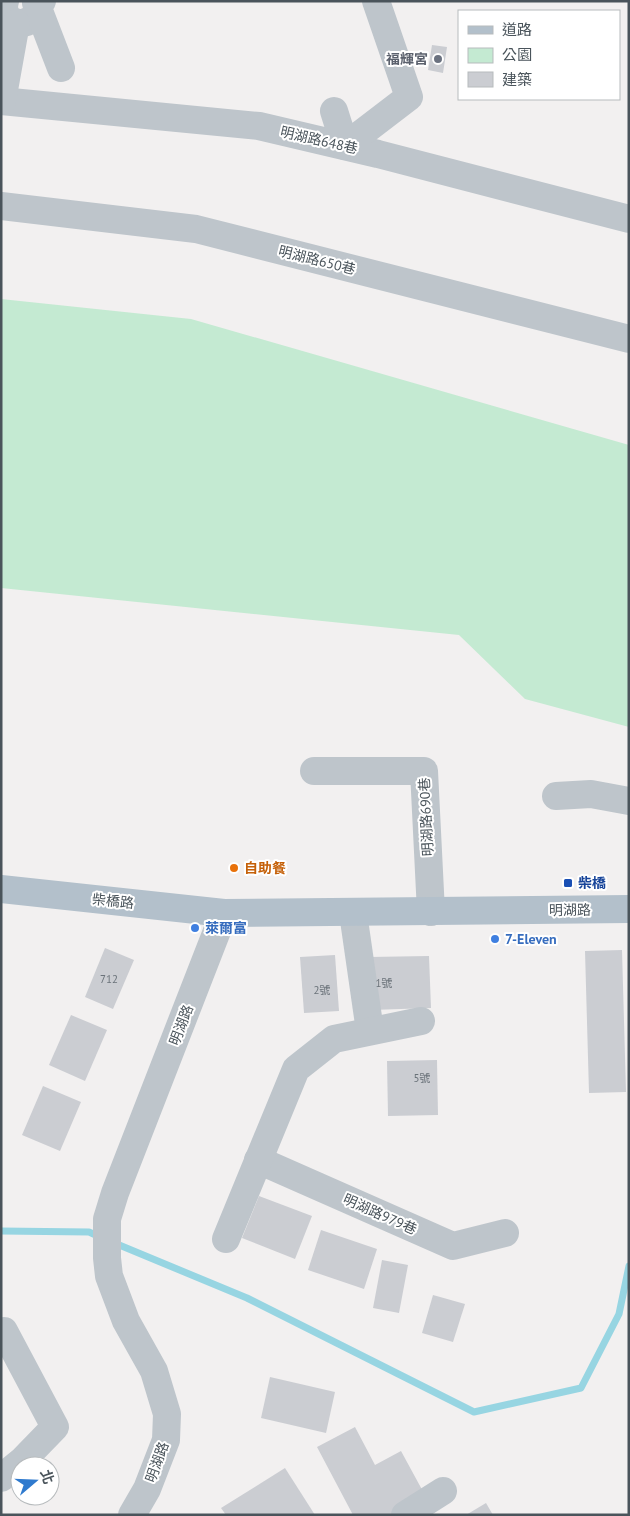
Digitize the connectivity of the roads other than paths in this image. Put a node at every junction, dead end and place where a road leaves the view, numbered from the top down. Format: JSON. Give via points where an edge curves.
{"nodes":[{"id":1,"x":376,"y":1,"type":"edge"},
{"id":2,"x":38,"y":2,"type":"edge"},
{"id":3,"x":10,"y":12,"type":"edge"},
{"id":4,"x":61,"y":68,"type":"dead end"},
{"id":5,"x":2,"y":101,"type":"edge"},
{"id":6,"x":334,"y":111,"type":"dead end"},
{"id":7,"x":346,"y":146,"type":"junction"},
{"id":8,"x":1,"y":206,"type":"edge"},
{"id":9,"x":629,"y":219,"type":"edge"},
{"id":10,"x":629,"y":339,"type":"edge"},
{"id":11,"x":314,"y":771,"type":"dead end"},
{"id":12,"x":556,"y":796,"type":"dead end"},
{"id":13,"x":629,"y":801,"type":"edge"},
{"id":14,"x":1,"y":889,"type":"edge"},
{"id":15,"x":629,"y":909,"type":"edge"},
{"id":16,"x":431,"y":912,"type":"junction"},
{"id":17,"x":224,"y":913,"type":"junction"},
{"id":18,"x":353,"y":913,"type":"junction"},
{"id":19,"x":421,"y":1021,"type":"dead end"},
{"id":20,"x":370,"y":1031,"type":"junction"},
{"id":21,"x":258,"y":1160,"type":"junction"},
{"id":22,"x":505,"y":1233,"type":"dead end"},
{"id":23,"x":226,"y":1239,"type":"dead end"},
{"id":24,"x":4,"y":1331,"type":"dead end"},
{"id":25,"x":1,"y":1478,"type":"edge"},
{"id":26,"x":443,"y":1492,"type":"dead end"},
{"id":27,"x":132,"y":1515,"type":"edge"},
{"id":28,"x":405,"y":1515,"type":"edge"}],
"edges":[{"from":1,"to":7,"type":"street","via":[[409,97]]},
{"from":2,"to":3,"type":"street","via":[[36,14],[27,22]]},
{"from":2,"to":4,"type":"street"},
{"from":3,"to":5,"type":"street"},
{"from":5,"to":7,"type":"street","name":"明湖路648巷","via":[[259,126]]},
{"from":6,"to":7,"type":"street"},
{"from":7,"to":9,"type":"street","name":"明湖路648巷"},
{"from":8,"to":10,"type":"street","name":"明湖路650巷","via":[[196,229]]},
{"from":11,"to":16,"type":"street","name":"明湖路690巷","via":[[424,771]]},
{"from":12,"to":13,"type":"street","via":[[591,794]]},
{"from":14,"to":17,"type":"main road","name":"柴橋路"},
{"from":15,"to":16,"type":"main road","name":"明湖路"},
{"from":16,"to":18,"type":"main road","name":"明湖路"},
{"from":17,"to":18,"type":"main road","name":"明湖路"},
{"from":17,"to":27,"type":"street","name":"明湖路","via":[[107,1219],[109,1276],[126,1321],[154,1371],[167,1414],[166,1440],[147,1489]]},
{"from":18,"to":20,"type":"street"},
{"from":19,"to":20,"type":"street"},
{"from":20,"to":21,"type":"street","via":[[334,1039],[296,1069]]},
{"from":21,"to":22,"type":"street","name":"明湖路979巷","via":[[453,1246]]},
{"from":21,"to":23,"type":"street"},
{"from":24,"to":25,"type":"street","via":[[55,1427]]},
{"from":26,"to":28,"type":"street"}]}
